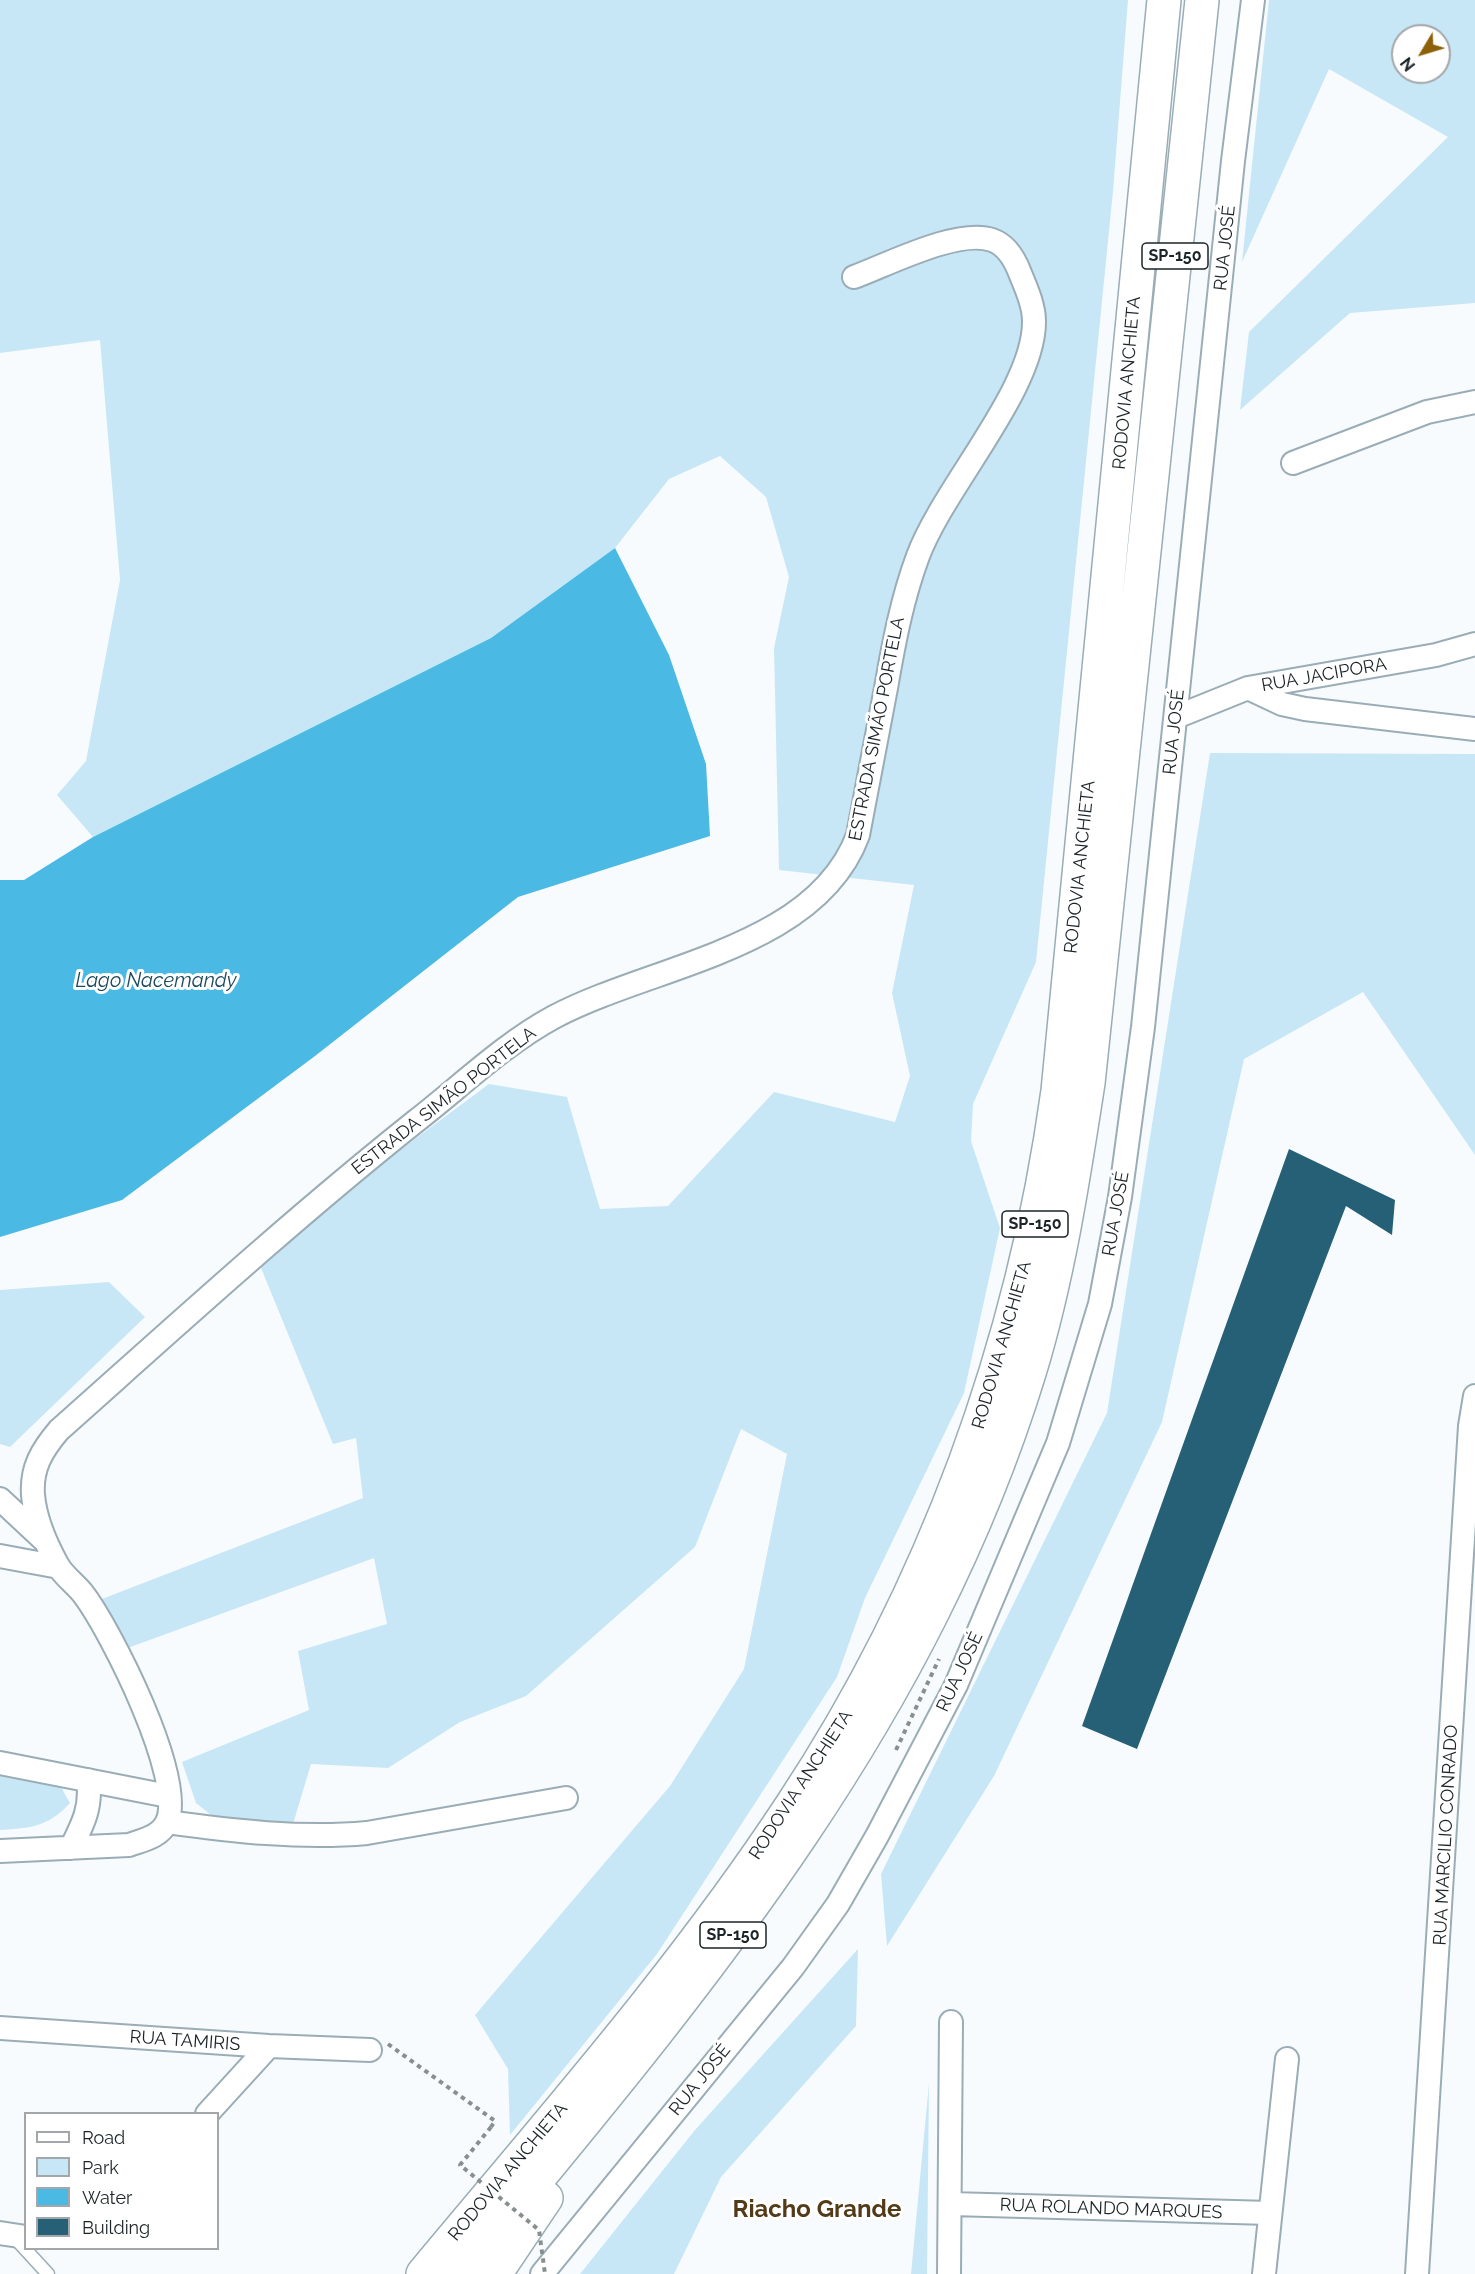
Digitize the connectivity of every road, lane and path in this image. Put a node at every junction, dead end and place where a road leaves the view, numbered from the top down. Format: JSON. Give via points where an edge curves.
{"nodes":[{"id":1,"x":1164,"y":0,"type":"edge"},
{"id":2,"x":1202,"y":0,"type":"edge"},
{"id":3,"x":1253,"y":0,"type":"edge"},
{"id":4,"x":854,"y":277,"type":"dead end"},
{"id":5,"x":1475,"y":402,"type":"edge"},
{"id":6,"x":1293,"y":463,"type":"dead end"},
{"id":7,"x":1475,"y":644,"type":"edge"},
{"id":8,"x":1248,"y":688,"type":"junction"},
{"id":9,"x":1176,"y":717,"type":"junction"},
{"id":10,"x":1475,"y":729,"type":"edge"},
{"id":11,"x":1475,"y":1396,"type":"edge"},
{"id":12,"x":0,"y":1499,"type":"edge"},
{"id":13,"x":45,"y":1541,"type":"junction"},
{"id":14,"x":0,"y":1556,"type":"edge"},
{"id":15,"x":58,"y":1567,"type":"junction"},
{"id":16,"x":1468,"y":1582,"type":"edge"},
{"id":17,"x":0,"y":1763,"type":"edge"},
{"id":18,"x":88,"y":1780,"type":"junction"},
{"id":19,"x":168,"y":1796,"type":"junction"},
{"id":20,"x":566,"y":1798,"type":"dead end"},
{"id":21,"x":167,"y":1822,"type":"junction"},
{"id":22,"x":71,"y":1848,"type":"junction"},
{"id":23,"x":0,"y":1851,"type":"edge"},
{"id":24,"x":951,"y":2022,"type":"dead end"},
{"id":25,"x":0,"y":2028,"type":"edge"},
{"id":26,"x":269,"y":2046,"type":"junction"},
{"id":27,"x":370,"y":2050,"type":"joint"},
{"id":28,"x":1287,"y":2059,"type":"dead end"},
{"id":29,"x":632,"y":2066,"type":"junction"},
{"id":30,"x":209,"y":2112,"type":"edge"},
{"id":31,"x":952,"y":2204,"type":"junction"},
{"id":32,"x":1269,"y":2213,"type":"junction"},
{"id":33,"x":12,"y":2235,"type":"edge"},
{"id":34,"x":24,"y":2248,"type":"edge"},
{"id":35,"x":26,"y":2250,"type":"edge"},
{"id":36,"x":48,"y":2274,"type":"edge"},
{"id":37,"x":423,"y":2274,"type":"edge"},
{"id":38,"x":459,"y":2274,"type":"edge"},
{"id":39,"x":495,"y":2274,"type":"edge"},
{"id":40,"x":543,"y":2274,"type":"edge"},
{"id":41,"x":949,"y":2274,"type":"edge"},
{"id":42,"x":1264,"y":2274,"type":"edge"},
{"id":43,"x":1417,"y":2274,"type":"edge"}],
"edges":[{"from":1,"to":37,"type":"highway","name":"RODOVIA ANCHIETA","number":"SP-150","via":[[1058,1090],[1046,1175],[1026,1264],[984,1415],[916,1585],[868,1680],[793,1804],[696,1942]]},
{"from":2,"to":29,"type":"highway","name":"RODOVIA ANCHIETA","number":"SP-150","via":[[1088,1083],[1070,1201],[1030,1370],[941,1598],[892,1692],[771,1882]]},
{"from":3,"to":9,"type":"street","name":"RUA JOSÉ"},
{"from":4,"to":13,"type":"street","name":"ESTRADA SIMÃO PORTELA","via":[[950,241],[974,237],[992,240],[1005,248],[1016,264],[1029,295],[1034,321],[1029,353],[1016,385],[945,503],[903,597],[858,835],[840,873],[780,926],[581,1004],[525,1035],[326,1192],[59,1430],[42,1450],[33,1472],[33,1497]]},
{"from":5,"to":6,"type":"street","via":[[1427,412]]},
{"from":7,"to":8,"type":"street","name":"RUA JACIPORA","via":[[1436,655]]},
{"from":8,"to":9,"type":"street","name":"RUA JACIPORA"},
{"from":8,"to":10,"type":"street","via":[[1282,704],[1305,709]]},
{"from":9,"to":40,"type":"street","name":"RUA JOSÉ","via":[[1143,1027],[1100,1304],[1058,1443],[1014,1553],[956,1685],[838,1904],[793,1967]]},
{"from":11,"to":16,"type":"street","name":"RUA MARCILIO CONRADO","via":[[1470,1426]]},
{"from":12,"to":13,"type":"street"},
{"from":13,"to":15,"type":"street","name":"ESTRADA SIMÃO PORTELA"},
{"from":14,"to":15,"type":"street"},
{"from":15,"to":19,"type":"street","name":"ESTRADA SIMÃO PORTELA","via":[[84,1595],[116,1650],[159,1749]]},
{"from":16,"to":43,"type":"street","name":"RUA MARCILIO CONRADO"},
{"from":17,"to":18,"type":"street"},
{"from":18,"to":19,"type":"street"},
{"from":18,"to":22,"type":"street","via":[[88,1814]]},
{"from":19,"to":21,"type":"street","name":"ESTRADA SIMÃO PORTELA"},
{"from":20,"to":21,"type":"street","via":[[334,1836]]},
{"from":21,"to":22,"type":"street","via":[[148,1839],[129,1845]]},
{"from":22,"to":23,"type":"street"},
{"from":24,"to":31,"type":"street"},
{"from":25,"to":26,"type":"street","name":"RUA TAMIRIS"},
{"from":26,"to":27,"type":"street","name":"RUA TAMIRIS"},
{"from":26,"to":30,"type":"street"},
{"from":27,"to":40,"type":"path","bridge":true,"via":[[390,2043],[495,2121],[460,2165],[539,2230]]},
{"from":28,"to":32,"type":"street"},
{"from":29,"to":38,"type":"highway","name":"RODOVIA ANCHIETA","number":"SP-150"},
{"from":29,"to":39,"type":"highway"},
{"from":31,"to":32,"type":"street","name":"RUA ROLANDO MARQUES"},
{"from":31,"to":41,"type":"street"},
{"from":32,"to":42,"type":"street"},
{"from":33,"to":34,"type":"lane"},
{"from":35,"to":36,"type":"lane"}]}
